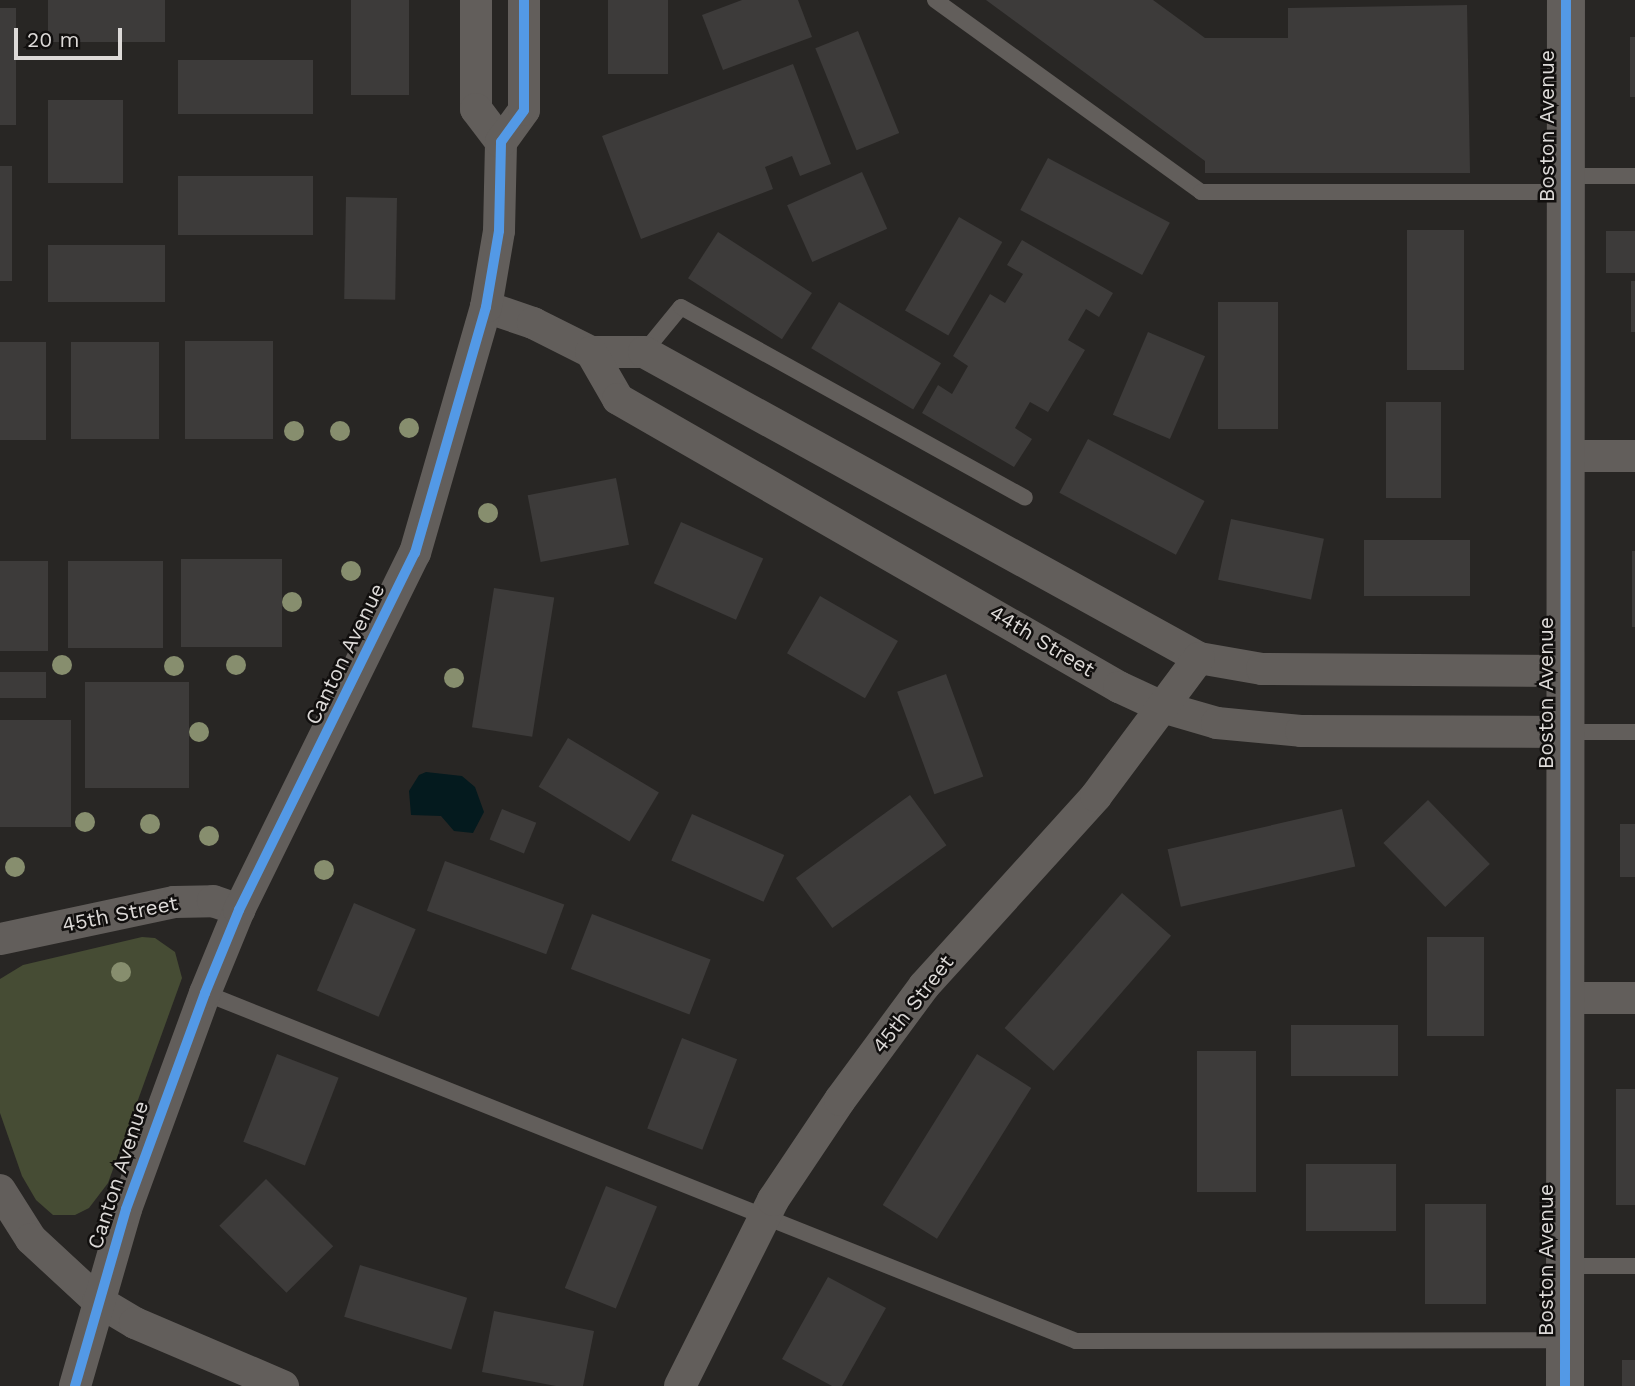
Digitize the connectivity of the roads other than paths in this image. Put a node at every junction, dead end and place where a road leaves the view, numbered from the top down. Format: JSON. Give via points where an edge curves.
{"nodes":[{"id":1,"x":476,"y":0,"type":"edge"},
{"id":2,"x":524,"y":0,"type":"edge"},
{"id":3,"x":934,"y":0,"type":"edge"},
{"id":4,"x":1566,"y":0,"type":"edge"},
{"id":5,"x":501,"y":142,"type":"junction"},
{"id":6,"x":1635,"y":176,"type":"edge"},
{"id":7,"x":1566,"y":184,"type":"junction"},
{"id":8,"x":486,"y":307,"type":"junction"},
{"id":9,"x":591,"y":352,"type":"junction"},
{"id":10,"x":644,"y":352,"type":"junction"},
{"id":11,"x":1566,"y":456,"type":"junction"},
{"id":12,"x":1635,"y":456,"type":"edge"},
{"id":13,"x":1025,"y":498,"type":"dead end"},
{"id":14,"x":1199,"y":658,"type":"junction"},
{"id":15,"x":1565,"y":671,"type":"junction"},
{"id":16,"x":1162,"y":707,"type":"junction"},
{"id":17,"x":1565,"y":732,"type":"junction"},
{"id":18,"x":1635,"y":732,"type":"edge"},
{"id":19,"x":239,"y":910,"type":"junction"},
{"id":20,"x":0,"y":939,"type":"edge"},
{"id":21,"x":205,"y":993,"type":"junction"},
{"id":22,"x":1565,"y":998,"type":"junction"},
{"id":23,"x":1635,"y":998,"type":"edge"},
{"id":24,"x":0,"y":1190,"type":"edge"},
{"id":25,"x":765,"y":1214,"type":"junction"},
{"id":26,"x":1565,"y":1266,"type":"junction"},
{"id":27,"x":1635,"y":1266,"type":"edge"},
{"id":28,"x":98,"y":1301,"type":"junction"},
{"id":29,"x":1565,"y":1340,"type":"junction"},
{"id":30,"x":75,"y":1386,"type":"edge"},
{"id":31,"x":283,"y":1386,"type":"edge"},
{"id":32,"x":680,"y":1386,"type":"edge"},
{"id":33,"x":1565,"y":1386,"type":"edge"}],
"edges":[{"from":1,"to":5,"type":"street","via":[[476,109]]},
{"from":2,"to":5,"type":"street","via":[[524,110]]},
{"from":3,"to":7,"type":"lane","via":[[1201,192]]},
{"from":4,"to":7,"type":"street","name":"Boston Avenue"},
{"from":5,"to":8,"type":"street","name":"Canton Avenue","via":[[499,231]]},
{"from":6,"to":7,"type":"lane"},
{"from":7,"to":11,"type":"street","name":"Boston Avenue"},
{"from":8,"to":9,"type":"street","via":[[533,323]]},
{"from":8,"to":19,"type":"street","name":"Canton Avenue","via":[[415,553]]},
{"from":9,"to":10,"type":"street"},
{"from":9,"to":16,"type":"street","name":"44th Street","via":[[618,399],[1119,687]]},
{"from":10,"to":13,"type":"lane","via":[[681,307]]},
{"from":10,"to":14,"type":"street"},
{"from":11,"to":12,"type":"street"},
{"from":11,"to":15,"type":"street","name":"Boston Avenue"},
{"from":14,"to":15,"type":"street","via":[[1285,670]]},
{"from":14,"to":16,"type":"street","name":"45th Street"},
{"from":15,"to":17,"type":"street","name":"Boston Avenue"},
{"from":16,"to":17,"type":"street","name":"44th Street","via":[[1217,723],[1301,731]]},
{"from":16,"to":25,"type":"street","name":"45th Street","via":[[1096,796],[924,986],[840,1100]]},
{"from":17,"to":18,"type":"lane"},
{"from":17,"to":22,"type":"street","name":"Boston Avenue"},
{"from":19,"to":20,"type":"street","name":"45th Street","via":[[213,901],[174,902]]},
{"from":19,"to":21,"type":"street","name":"Canton Avenue"},
{"from":21,"to":25,"type":"lane"},
{"from":21,"to":28,"type":"street","name":"Canton Avenue","via":[[158,1112]]},
{"from":22,"to":23,"type":"street"},
{"from":22,"to":26,"type":"street","name":"Boston Avenue"},
{"from":24,"to":28,"type":"street","via":[[31,1239]]},
{"from":25,"to":29,"type":"lane","via":[[1076,1341]]},
{"from":25,"to":32,"type":"street","name":"45th Street"},
{"from":26,"to":27,"type":"lane"},
{"from":26,"to":29,"type":"street","name":"Boston Avenue"},
{"from":28,"to":30,"type":"street","name":"Canton Avenue"},
{"from":28,"to":31,"type":"street","via":[[135,1323]]},
{"from":29,"to":33,"type":"street","name":"Boston Avenue"}]}
